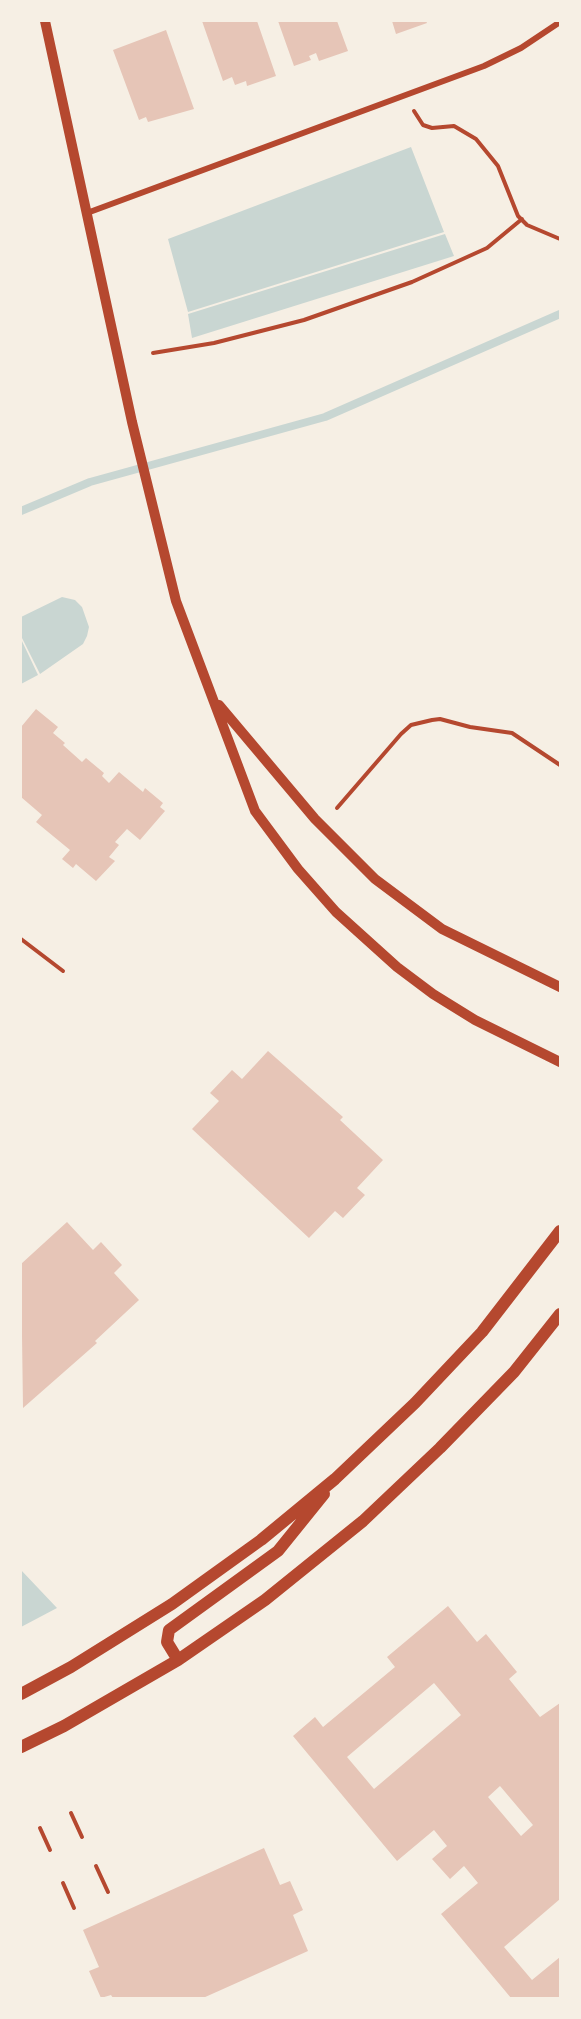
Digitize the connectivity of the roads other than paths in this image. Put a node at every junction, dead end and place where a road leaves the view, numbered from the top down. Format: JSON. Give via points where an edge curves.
{"nodes":[{"id":1,"x":45,"y":21,"type":"edge"},
{"id":2,"x":560,"y":22,"type":"edge"},
{"id":3,"x":87,"y":213,"type":"junction"},
{"id":4,"x":213,"y":698,"type":"junction"},
{"id":5,"x":560,"y":987,"type":"edge"},
{"id":6,"x":560,"y":1062,"type":"edge"},
{"id":7,"x":560,"y":1231,"type":"edge"},
{"id":8,"x":560,"y":1314,"type":"edge"},
{"id":9,"x":335,"y":1479,"type":"junction"},
{"id":10,"x":178,"y":1660,"type":"junction"},
{"id":11,"x":21,"y":1694,"type":"edge"},
{"id":12,"x":21,"y":1747,"type":"edge"}],
"edges":[{"from":1,"to":3,"type":"street"},
{"from":2,"to":3,"type":"street","via":[[484,66]]},
{"from":3,"to":4,"type":"street","via":[[154,518],[176,601]]},
{"from":4,"to":5,"type":"street","via":[[315,819],[375,879],[442,929]]},
{"from":4,"to":6,"type":"street","via":[[255,811],[336,912],[433,994],[475,1020]]},
{"from":7,"to":9,"type":"main road","via":[[482,1332]]},
{"from":8,"to":10,"type":"main road","via":[[514,1372],[363,1521],[265,1600]]},
{"from":9,"to":10,"type":"main road","via":[[278,1551],[169,1630],[167,1642]]},
{"from":9,"to":11,"type":"main road","via":[[261,1540],[172,1604]]},
{"from":10,"to":12,"type":"main road"}]}
